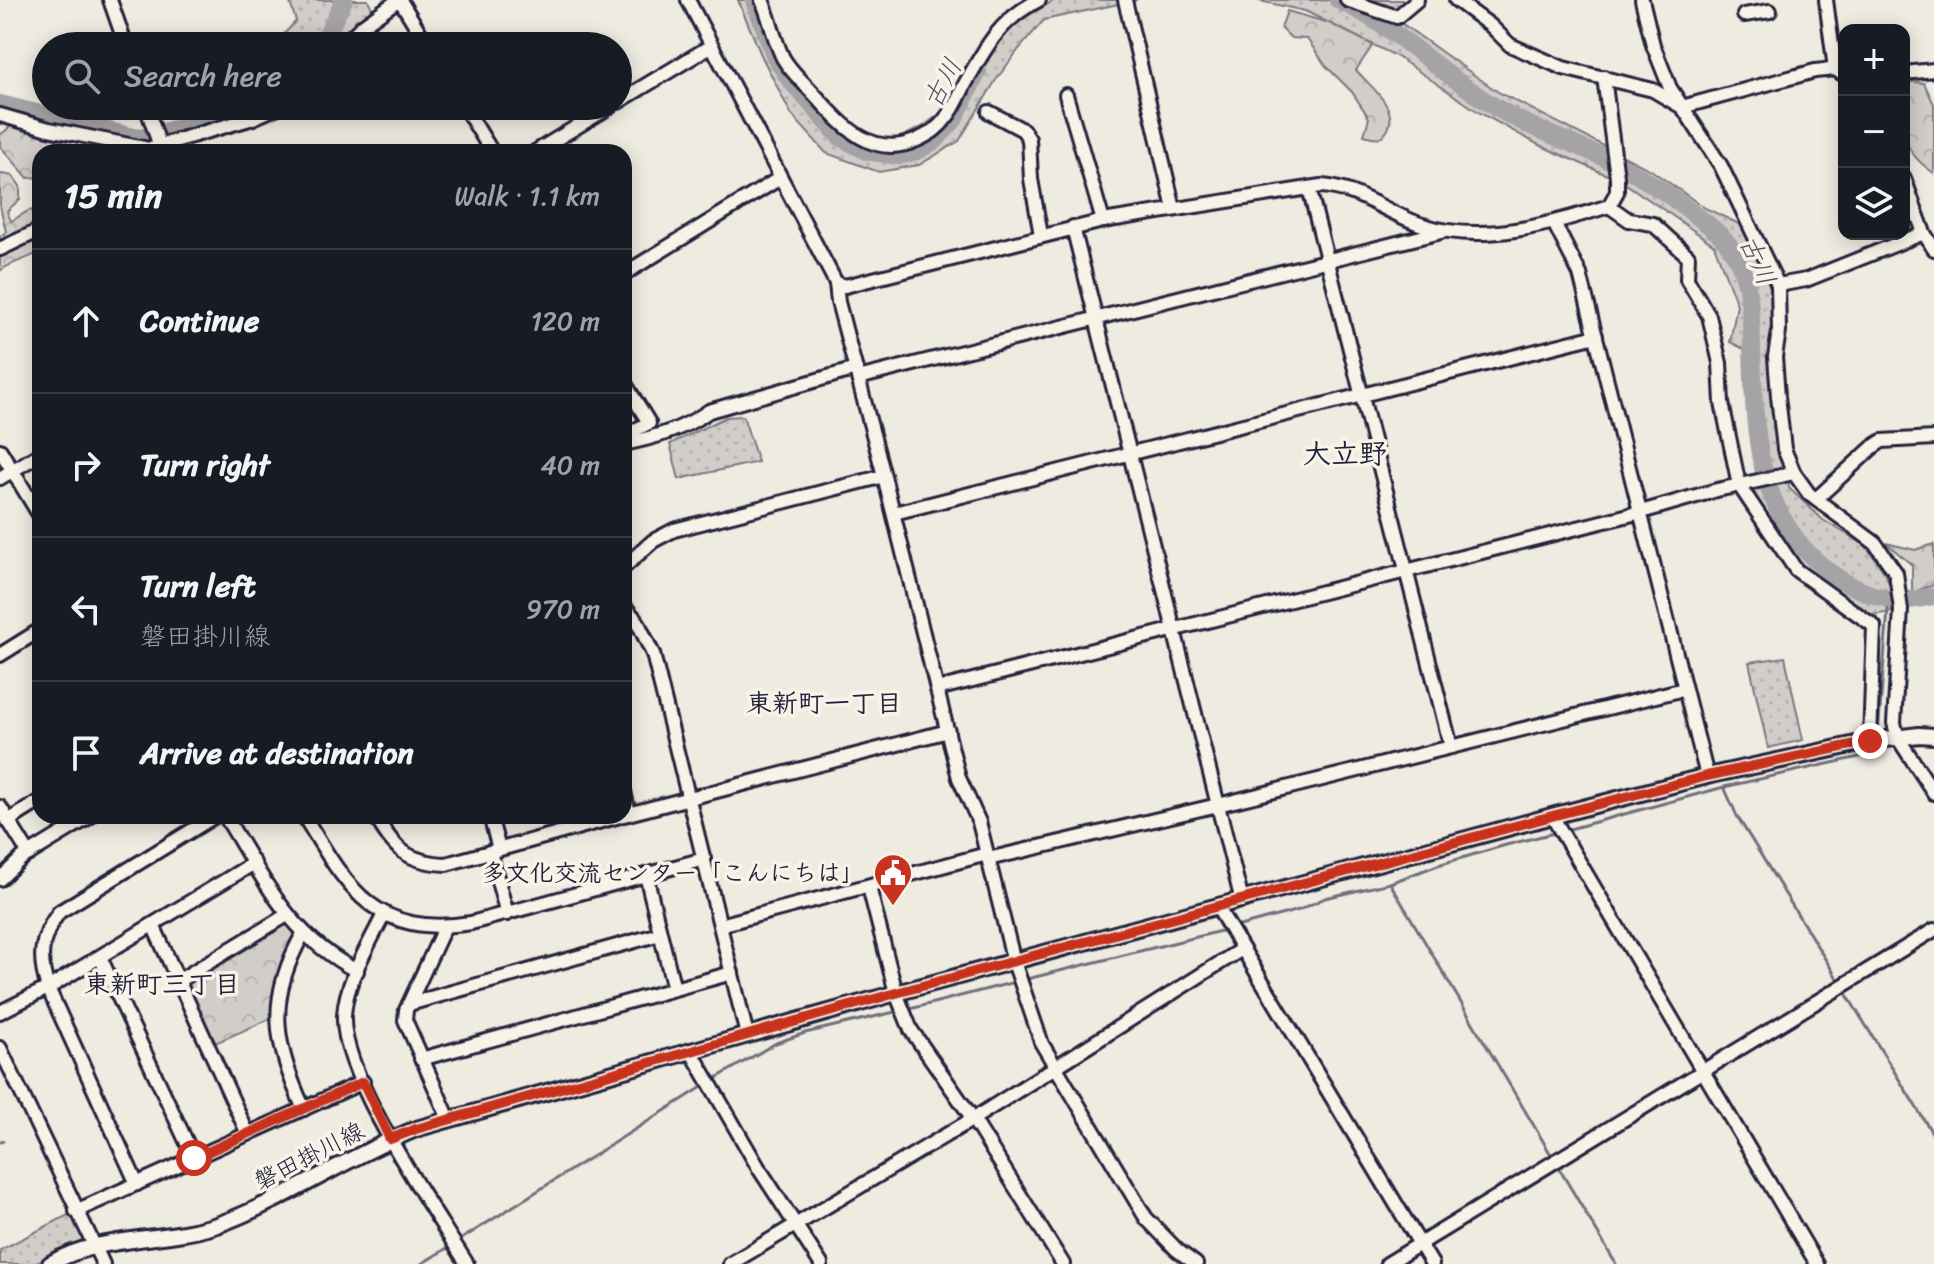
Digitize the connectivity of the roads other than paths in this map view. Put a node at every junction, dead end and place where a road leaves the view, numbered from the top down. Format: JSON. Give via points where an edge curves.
{"nodes":[{"id":1,"x":110,"y":0,"type":"edge"},
{"id":2,"x":399,"y":0,"type":"edge"},
{"id":3,"x":688,"y":0,"type":"edge"},
{"id":4,"x":762,"y":0,"type":"edge"},
{"id":5,"x":1039,"y":0,"type":"edge"},
{"id":6,"x":1125,"y":0,"type":"edge"},
{"id":7,"x":1347,"y":0,"type":"edge"},
{"id":8,"x":1417,"y":0,"type":"edge"},
{"id":9,"x":1456,"y":0,"type":"edge"},
{"id":10,"x":1642,"y":0,"type":"edge"},
{"id":11,"x":1826,"y":0,"type":"edge"},
{"id":12,"x":121,"y":32,"type":"edge"},
{"id":13,"x":356,"y":32,"type":"edge"},
{"id":14,"x":419,"y":32,"type":"edge"},
{"id":15,"x":711,"y":46,"type":"junction"},
{"id":16,"x":1838,"y":66,"type":"edge"},
{"id":17,"x":1934,"y":70,"type":"edge"},
{"id":18,"x":1838,"y":72,"type":"edge"},
{"id":19,"x":1910,"y":72,"type":"edge"},
{"id":20,"x":1604,"y":77,"type":"junction"},
{"id":21,"x":632,"y":94,"type":"edge"},
{"id":22,"x":1066,"y":95,"type":"dead end"},
{"id":23,"x":1682,"y":107,"type":"junction"},
{"id":24,"x":989,"y":112,"type":"dead end"},
{"id":25,"x":0,"y":115,"type":"edge"},
{"id":26,"x":151,"y":120,"type":"edge"},
{"id":27,"x":247,"y":120,"type":"edge"},
{"id":28,"x":473,"y":120,"type":"edge"},
{"id":29,"x":588,"y":120,"type":"edge"},
{"id":30,"x":114,"y":144,"type":"edge"},
{"id":31,"x":160,"y":144,"type":"edge"},
{"id":32,"x":173,"y":144,"type":"edge"},
{"id":33,"x":487,"y":144,"type":"edge"},
{"id":34,"x":548,"y":144,"type":"edge"},
{"id":35,"x":780,"y":178,"type":"junction"},
{"id":36,"x":1309,"y":188,"type":"junction"},
{"id":37,"x":1910,"y":194,"type":"edge"},
{"id":38,"x":1609,"y":206,"type":"junction"},
{"id":39,"x":1174,"y":209,"type":"junction"},
{"id":40,"x":1103,"y":221,"type":"junction"},
{"id":41,"x":1554,"y":223,"type":"junction"},
{"id":42,"x":1073,"y":227,"type":"junction"},
{"id":43,"x":1448,"y":230,"type":"junction"},
{"id":44,"x":1924,"y":233,"type":"junction"},
{"id":45,"x":32,"y":234,"type":"edge"},
{"id":46,"x":1041,"y":235,"type":"junction"},
{"id":47,"x":0,"y":249,"type":"edge"},
{"id":48,"x":1934,"y":249,"type":"edge"},
{"id":49,"x":1327,"y":260,"type":"junction"},
{"id":50,"x":632,"y":269,"type":"edge"},
{"id":51,"x":836,"y":283,"type":"junction"},
{"id":52,"x":1778,"y":285,"type":"junction"},
{"id":53,"x":1096,"y":318,"type":"junction"},
{"id":54,"x":1596,"y":336,"type":"junction"},
{"id":55,"x":857,"y":374,"type":"junction"},
{"id":56,"x":632,"y":395,"type":"edge"},
{"id":57,"x":1362,"y":395,"type":"junction"},
{"id":58,"x":632,"y":432,"type":"edge"},
{"id":59,"x":1934,"y":438,"type":"edge"},
{"id":60,"x":632,"y":441,"type":"edge"},
{"id":61,"x":0,"y":450,"type":"edge"},
{"id":62,"x":1129,"y":451,"type":"junction"},
{"id":63,"x":32,"y":459,"type":"edge"},
{"id":64,"x":13,"y":470,"type":"junction"},
{"id":65,"x":1791,"y":474,"type":"junction"},
{"id":66,"x":884,"y":476,"type":"junction"},
{"id":67,"x":0,"y":478,"type":"edge"},
{"id":68,"x":1739,"y":485,"type":"junction"},
{"id":69,"x":1816,"y":499,"type":"junction"},
{"id":70,"x":32,"y":502,"type":"edge"},
{"id":71,"x":1641,"y":512,"type":"junction"},
{"id":72,"x":894,"y":513,"type":"junction"},
{"id":73,"x":632,"y":560,"type":"edge"},
{"id":74,"x":1407,"y":572,"type":"junction"},
{"id":75,"x":632,"y":615,"type":"edge"},
{"id":76,"x":1174,"y":630,"type":"junction"},
{"id":77,"x":32,"y":635,"type":"edge"},
{"id":78,"x":0,"y":655,"type":"edge"},
{"id":79,"x":937,"y":689,"type":"junction"},
{"id":80,"x":1684,"y":689,"type":"junction"},
{"id":81,"x":948,"y":731,"type":"junction"},
{"id":82,"x":1934,"y":736,"type":"edge"},
{"id":83,"x":1898,"y":738,"type":"junction"},
{"id":84,"x":1870,"y":741,"type":"junction"},
{"id":85,"x":1451,"y":747,"type":"junction"},
{"id":86,"x":1707,"y":776,"type":"junction"},
{"id":87,"x":1934,"y":793,"type":"edge"},
{"id":88,"x":689,"y":797,"type":"junction"},
{"id":89,"x":1218,"y":805,"type":"junction"},
{"id":90,"x":32,"y":806,"type":"edge"},
{"id":91,"x":0,"y":807,"type":"edge"},
{"id":92,"x":632,"y":813,"type":"edge"},
{"id":93,"x":1552,"y":816,"type":"junction"},
{"id":94,"x":8,"y":821,"type":"junction"},
{"id":95,"x":78,"y":824,"type":"edge"},
{"id":96,"x":202,"y":824,"type":"edge"},
{"id":97,"x":230,"y":824,"type":"edge"},
{"id":98,"x":309,"y":824,"type":"edge"},
{"id":99,"x":380,"y":824,"type":"edge"},
{"id":100,"x":491,"y":824,"type":"edge"},
{"id":101,"x":591,"y":824,"type":"edge"},
{"id":102,"x":494,"y":850,"type":"junction"},
{"id":103,"x":29,"y":854,"type":"junction"},
{"id":104,"x":988,"y":857,"type":"junction"},
{"id":105,"x":704,"y":859,"type":"junction"},
{"id":106,"x":254,"y":863,"type":"junction"},
{"id":107,"x":646,"y":875,"type":"junction"},
{"id":108,"x":0,"y":879,"type":"edge"},
{"id":109,"x":869,"y":887,"type":"junction"},
{"id":110,"x":1242,"y":901,"type":"junction"},
{"id":111,"x":1218,"y":908,"type":"junction"},
{"id":112,"x":384,"y":914,"type":"junction"},
{"id":113,"x":507,"y":914,"type":"junction"},
{"id":114,"x":287,"y":915,"type":"junction"},
{"id":115,"x":153,"y":925,"type":"junction"},
{"id":116,"x":720,"y":925,"type":"junction"},
{"id":117,"x":445,"y":926,"type":"junction"},
{"id":118,"x":1934,"y":930,"type":"edge"},
{"id":119,"x":303,"y":934,"type":"junction"},
{"id":120,"x":660,"y":934,"type":"junction"},
{"id":121,"x":1242,"y":949,"type":"junction"},
{"id":122,"x":100,"y":957,"type":"junction"},
{"id":123,"x":1014,"y":962,"type":"junction"},
{"id":124,"x":357,"y":971,"type":"junction"},
{"id":125,"x":732,"y":973,"type":"junction"},
{"id":126,"x":178,"y":981,"type":"junction"},
{"id":127,"x":48,"y":988,"type":"junction"},
{"id":128,"x":674,"y":989,"type":"junction"},
{"id":129,"x":896,"y":993,"type":"junction"},
{"id":130,"x":409,"y":1004,"type":"junction"},
{"id":131,"x":0,"y":1012,"type":"edge"},
{"id":132,"x":747,"y":1035,"type":"junction"},
{"id":133,"x":0,"y":1048,"type":"edge"},
{"id":134,"x":691,"y":1051,"type":"junction"},
{"id":135,"x":421,"y":1059,"type":"junction"},
{"id":136,"x":1055,"y":1068,"type":"junction"},
{"id":137,"x":1703,"y":1072,"type":"junction"},
{"id":138,"x":363,"y":1082,"type":"junction"},
{"id":139,"x":304,"y":1109,"type":"junction"},
{"id":140,"x":449,"y":1119,"type":"junction"},
{"id":141,"x":973,"y":1119,"type":"junction"},
{"id":142,"x":248,"y":1134,"type":"junction"},
{"id":143,"x":390,"y":1139,"type":"junction"},
{"id":144,"x":194,"y":1158,"type":"junction"},
{"id":145,"x":137,"y":1184,"type":"junction"},
{"id":146,"x":76,"y":1211,"type":"junction"},
{"id":147,"x":796,"y":1224,"type":"junction"},
{"id":148,"x":1421,"y":1245,"type":"junction"},
{"id":149,"x":94,"y":1248,"type":"junction"},
{"id":150,"x":50,"y":1264,"type":"edge"},
{"id":151,"x":103,"y":1264,"type":"edge"},
{"id":152,"x":467,"y":1264,"type":"edge"},
{"id":153,"x":730,"y":1264,"type":"edge"},
{"id":154,"x":821,"y":1264,"type":"edge"},
{"id":155,"x":1063,"y":1264,"type":"edge"},
{"id":156,"x":1196,"y":1264,"type":"edge"},
{"id":157,"x":1387,"y":1264,"type":"edge"},
{"id":158,"x":1432,"y":1264,"type":"edge"},
{"id":159,"x":1817,"y":1264,"type":"edge"}],
"edges":[{"from":1,"to":12,"type":"street"},
{"from":2,"to":13,"type":"street"},
{"from":2,"to":14,"type":"street"},
{"from":3,"to":15,"type":"street"},
{"from":4,"to":5,"type":"street","via":[[783,57],[796,75],[855,133],[888,147],[934,132],[1002,25]]},
{"from":6,"to":39,"type":"street"},
{"from":7,"to":8,"type":"street","via":[[1397,17]]},
{"from":9,"to":20,"type":"street","via":[[1510,45],[1563,68]]},
{"from":10,"to":23,"type":"street","via":[[1653,45]]},
{"from":11,"to":16,"type":"street"},
{"from":15,"to":21,"type":"street"},
{"from":15,"to":35,"type":"street"},
{"from":17,"to":19,"type":"street"},
{"from":18,"to":23,"type":"street","via":[[1815,71]]},
{"from":20,"to":23,"type":"street","via":[[1653,90]]},
{"from":20,"to":38,"type":"street","via":[[1617,177]]},
{"from":22,"to":40,"type":"street"},
{"from":23,"to":52,"type":"street","via":[[1721,166]]},
{"from":24,"to":46,"type":"street","via":[[1023,130],[1029,139]]},
{"from":25,"to":30,"type":"street"},
{"from":26,"to":31,"type":"street"},
{"from":27,"to":32,"type":"street"},
{"from":28,"to":33,"type":"street"},
{"from":29,"to":34,"type":"street"},
{"from":35,"to":50,"type":"street"},
{"from":35,"to":51,"type":"street"},
{"from":36,"to":39,"type":"street"},
{"from":36,"to":43,"type":"street","via":[[1345,189],[1424,226]]},
{"from":36,"to":49,"type":"street"},
{"from":37,"to":44,"type":"street"},
{"from":38,"to":41,"type":"street"},
{"from":38,"to":68,"type":"street","via":[[1629,220],[1653,224],[1688,256],[1687,279],[1709,316],[1720,363],[1722,403]]},
{"from":39,"to":40,"type":"street"},
{"from":40,"to":42,"type":"street"},
{"from":41,"to":43,"type":"street","via":[[1485,232]]},
{"from":41,"to":54,"type":"street","via":[[1580,274]]},
{"from":42,"to":46,"type":"street"},
{"from":42,"to":53,"type":"street"},
{"from":43,"to":49,"type":"street"},
{"from":44,"to":48,"type":"street"},
{"from":44,"to":52,"type":"street","via":[[1806,280]]},
{"from":45,"to":47,"type":"street"},
{"from":46,"to":51,"type":"street","via":[[863,283]]},
{"from":49,"to":53,"type":"street"},
{"from":49,"to":57,"type":"street"},
{"from":51,"to":55,"type":"street"},
{"from":52,"to":65,"type":"street","via":[[1775,357]]},
{"from":53,"to":55,"type":"street"},
{"from":53,"to":62,"type":"street"},
{"from":54,"to":57,"type":"street"},
{"from":54,"to":71,"type":"street"},
{"from":55,"to":60,"type":"street","via":[[709,411],[662,436]]},
{"from":55,"to":66,"type":"street"},
{"from":56,"to":58,"type":"street","via":[[649,423]]},
{"from":57,"to":62,"type":"street"},
{"from":57,"to":74,"type":"street"},
{"from":59,"to":69,"type":"street","via":[[1882,441]]},
{"from":61,"to":64,"type":"street"},
{"from":62,"to":72,"type":"street"},
{"from":62,"to":76,"type":"street"},
{"from":63,"to":64,"type":"street"},
{"from":64,"to":67,"type":"street"},
{"from":64,"to":70,"type":"street"},
{"from":65,"to":68,"type":"street"},
{"from":65,"to":69,"type":"street"},
{"from":66,"to":72,"type":"street"},
{"from":66,"to":73,"type":"street","via":[[674,530]]},
{"from":68,"to":71,"type":"street"},
{"from":68,"to":84,"type":"street","via":[[1796,570],[1874,626]]},
{"from":69,"to":83,"type":"street","via":[[1875,543],[1896,573],[1901,610],[1894,723]]},
{"from":71,"to":74,"type":"street"},
{"from":71,"to":80,"type":"street"},
{"from":72,"to":79,"type":"street"},
{"from":74,"to":76,"type":"street"},
{"from":74,"to":85,"type":"street"},
{"from":75,"to":88,"type":"street","via":[[653,654]]},
{"from":76,"to":79,"type":"street"},
{"from":76,"to":89,"type":"street"},
{"from":77,"to":78,"type":"street"},
{"from":79,"to":81,"type":"street"},
{"from":80,"to":85,"type":"street"},
{"from":80,"to":86,"type":"street"},
{"from":81,"to":88,"type":"street"},
{"from":81,"to":104,"type":"street"},
{"from":82,"to":83,"type":"main road","name":"磐田掛川線"},
{"from":83,"to":84,"type":"main road","name":"磐田掛川線"},
{"from":83,"to":87,"type":"street"},
{"from":84,"to":86,"type":"main road","name":"磐田掛川線"},
{"from":85,"to":89,"type":"street"},
{"from":86,"to":93,"type":"main road","name":"磐田掛川線"},
{"from":88,"to":92,"type":"street"},
{"from":88,"to":105,"type":"street"},
{"from":89,"to":104,"type":"street"},
{"from":89,"to":110,"type":"street"},
{"from":90,"to":94,"type":"street"},
{"from":91,"to":94,"type":"street"},
{"from":93,"to":110,"type":"main road","name":"磐田掛川線"},
{"from":93,"to":137,"type":"street"},
{"from":94,"to":103,"type":"street"},
{"from":95,"to":103,"type":"street"},
{"from":96,"to":127,"type":"street","via":[[59,912],[40,952]]},
{"from":97,"to":106,"type":"street"},
{"from":98,"to":112,"type":"street","via":[[350,888]]},
{"from":99,"to":102,"type":"street","via":[[411,858],[427,863],[446,864]]},
{"from":100,"to":102,"type":"street"},
{"from":101,"to":102,"type":"street"},
{"from":102,"to":113,"type":"street"},
{"from":103,"to":108,"type":"street"},
{"from":104,"to":109,"type":"street"},
{"from":104,"to":123,"type":"street"},
{"from":105,"to":107,"type":"street"},
{"from":105,"to":116,"type":"street"},
{"from":106,"to":114,"type":"street"},
{"from":106,"to":115,"type":"street"},
{"from":107,"to":113,"type":"street"},
{"from":107,"to":120,"type":"street"},
{"from":109,"to":116,"type":"street"},
{"from":109,"to":129,"type":"street"},
{"from":110,"to":111,"type":"main road","name":"磐田掛川線"},
{"from":111,"to":121,"type":"street"},
{"from":111,"to":123,"type":"main road","name":"磐田掛川線"},
{"from":112,"to":117,"type":"street","via":[[413,924]]},
{"from":112,"to":124,"type":"street"},
{"from":113,"to":117,"type":"street"},
{"from":114,"to":119,"type":"street"},
{"from":114,"to":126,"type":"street"},
{"from":115,"to":122,"type":"street"},
{"from":115,"to":126,"type":"street"},
{"from":116,"to":125,"type":"street"},
{"from":117,"to":130,"type":"street"},
{"from":118,"to":137,"type":"street"},
{"from":119,"to":124,"type":"street"},
{"from":119,"to":139,"type":"street","via":[[286,974],[278,1030]]},
{"from":120,"to":128,"type":"street"},
{"from":120,"to":130,"type":"street"},
{"from":121,"to":136,"type":"street"},
{"from":121,"to":148,"type":"street"},
{"from":122,"to":127,"type":"street"},
{"from":122,"to":144,"type":"street"},
{"from":123,"to":129,"type":"main road","name":"磐田掛川線"},
{"from":123,"to":136,"type":"street"},
{"from":124,"to":138,"type":"street","via":[[346,998],[344,1031]]},
{"from":125,"to":128,"type":"street"},
{"from":125,"to":132,"type":"street"},
{"from":126,"to":142,"type":"street"},
{"from":127,"to":131,"type":"street"},
{"from":127,"to":145,"type":"street"},
{"from":128,"to":135,"type":"street"},
{"from":129,"to":132,"type":"main road","name":"磐田掛川線"},
{"from":129,"to":141,"type":"street","via":[[911,1030]]},
{"from":130,"to":135,"type":"street","via":[[405,1020]]},
{"from":132,"to":134,"type":"main road","name":"磐田掛川線"},
{"from":133,"to":146,"type":"street"},
{"from":134,"to":140,"type":"main road","name":"磐田掛川線"},
{"from":134,"to":147,"type":"street"},
{"from":135,"to":140,"type":"street"},
{"from":136,"to":141,"type":"street"},
{"from":136,"to":156,"type":"street","via":[[1146,1218]]},
{"from":137,"to":148,"type":"street"},
{"from":137,"to":159,"type":"street"},
{"from":138,"to":139,"type":"street"},
{"from":138,"to":143,"type":"street"},
{"from":139,"to":142,"type":"street"},
{"from":140,"to":143,"type":"main road","name":"磐田掛川線"},
{"from":141,"to":147,"type":"street"},
{"from":141,"to":155,"type":"street"},
{"from":142,"to":144,"type":"street"},
{"from":143,"to":149,"type":"main road","name":"磐田掛川線","via":[[214,1226]]},
{"from":143,"to":152,"type":"street"},
{"from":144,"to":145,"type":"street"},
{"from":145,"to":146,"type":"street"},
{"from":146,"to":149,"type":"street"},
{"from":147,"to":153,"type":"street"},
{"from":147,"to":154,"type":"street"},
{"from":148,"to":157,"type":"street"},
{"from":148,"to":158,"type":"street"},
{"from":149,"to":150,"type":"main road","name":"磐田掛川線"},
{"from":149,"to":151,"type":"street"}]}
